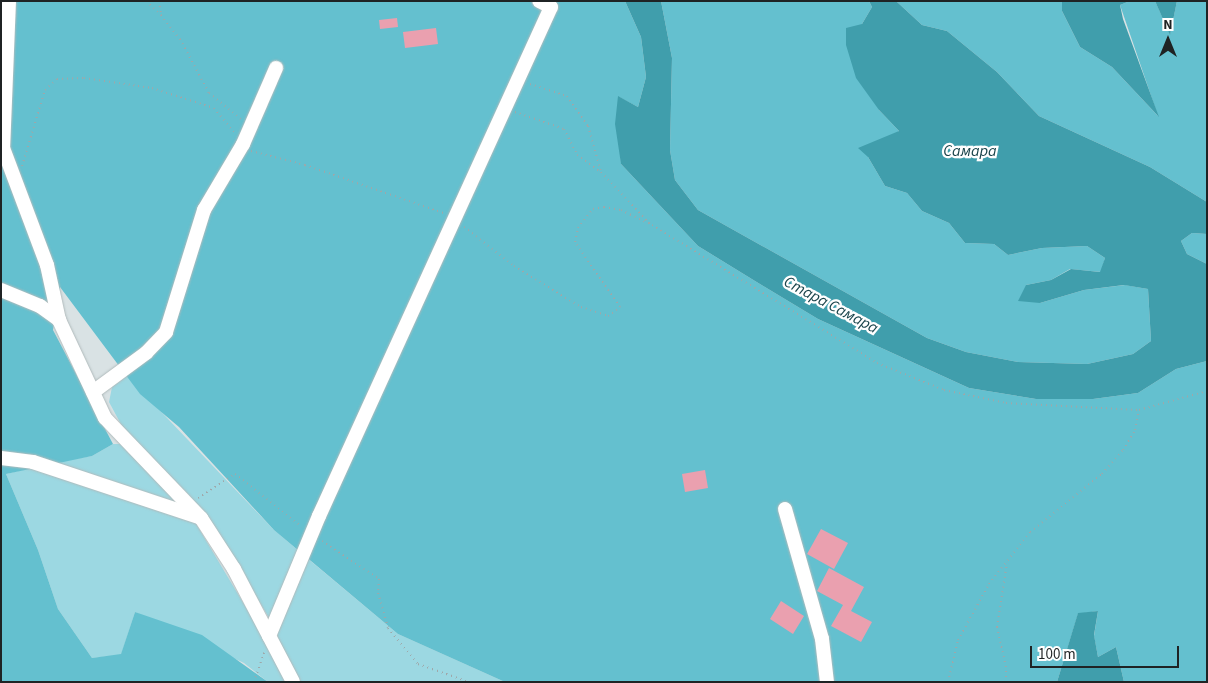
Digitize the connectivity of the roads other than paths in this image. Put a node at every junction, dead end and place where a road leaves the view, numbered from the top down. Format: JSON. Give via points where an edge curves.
{"nodes":[{"id":1,"x":9,"y":1,"type":"edge"},
{"id":2,"x":539,"y":1,"type":"edge"},
{"id":3,"x":276,"y":68,"type":"dead end"},
{"id":4,"x":1,"y":290,"type":"edge"},
{"id":5,"x":59,"y":320,"type":"junction"},
{"id":6,"x":93,"y":392,"type":"junction"},
{"id":7,"x":1,"y":458,"type":"edge"},
{"id":8,"x":785,"y":509,"type":"dead end"},
{"id":9,"x":201,"y":518,"type":"junction"},
{"id":10,"x":269,"y":636,"type":"junction"},
{"id":11,"x":292,"y":682,"type":"edge"},
{"id":12,"x":826,"y":682,"type":"edge"}],
"edges":[{"from":1,"to":5,"type":"lane","via":[[6,10],[4,148],[47,265]]},
{"from":2,"to":10,"type":"lane","via":[[551,8],[311,534]]},
{"from":3,"to":6,"type":"lane","via":[[243,144],[204,210],[166,332],[146,353]]},
{"from":4,"to":5,"type":"lane","via":[[40,306]]},
{"from":5,"to":6,"type":"lane"},
{"from":6,"to":9,"type":"lane","via":[[105,418]]},
{"from":7,"to":9,"type":"lane","via":[[33,462]]},
{"from":8,"to":12,"type":"lane","via":[[822,640]]},
{"from":9,"to":10,"type":"lane","via":[[234,569]]},
{"from":10,"to":11,"type":"lane"}]}
